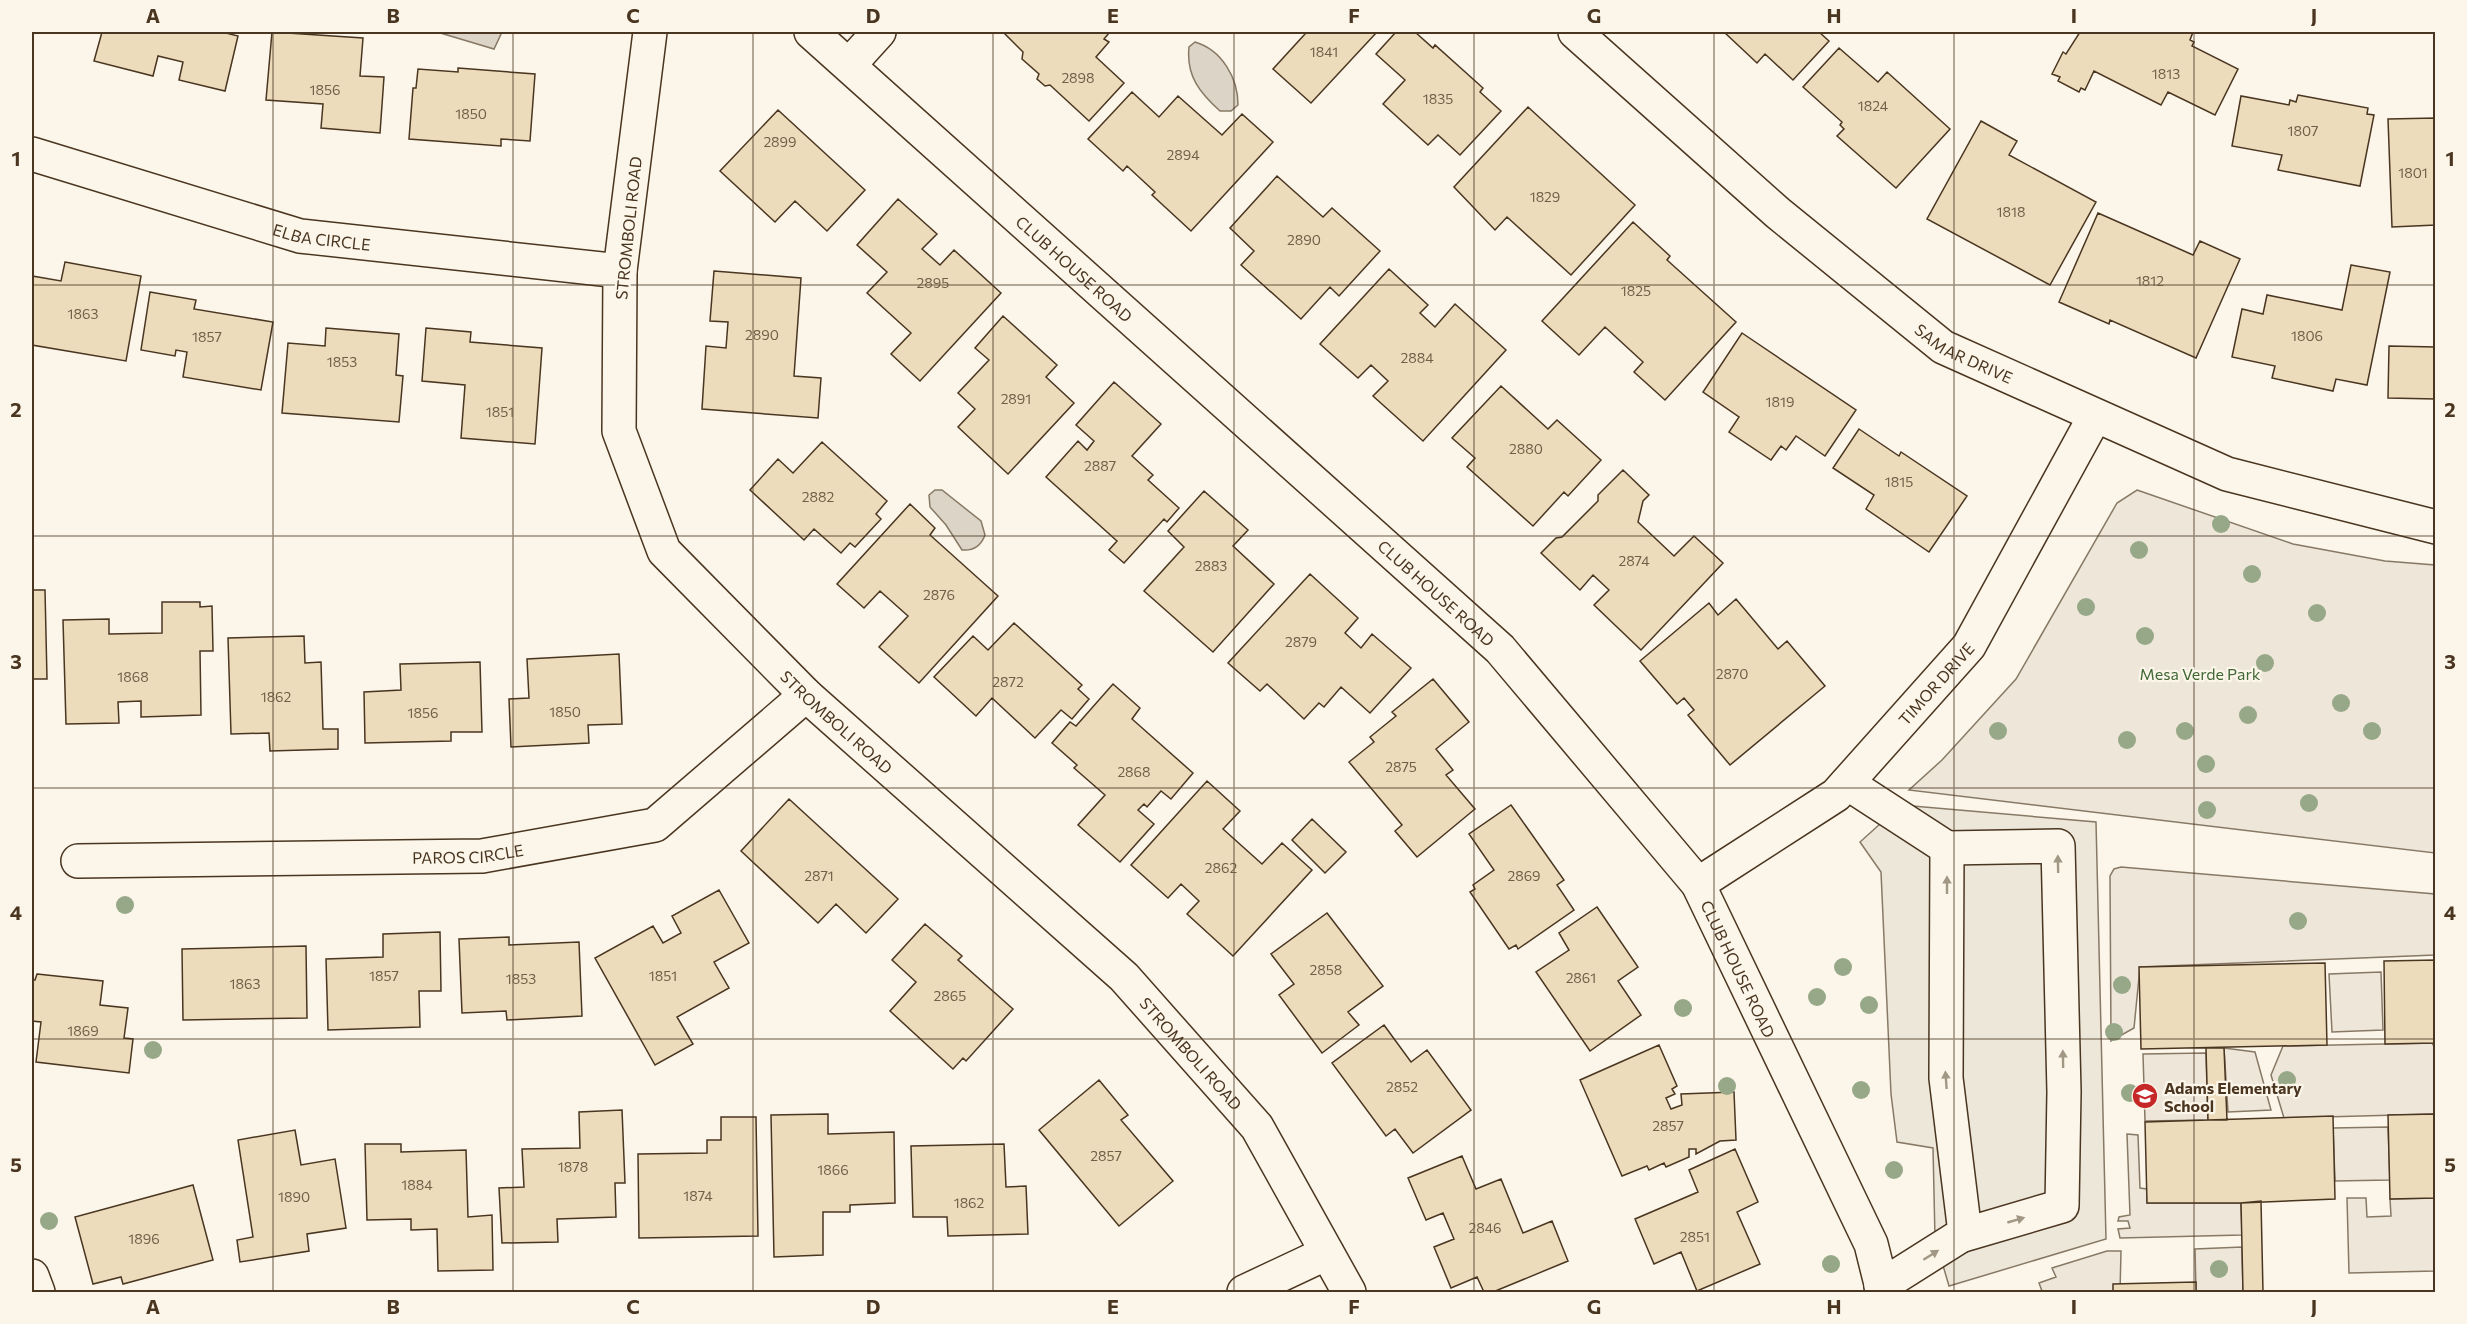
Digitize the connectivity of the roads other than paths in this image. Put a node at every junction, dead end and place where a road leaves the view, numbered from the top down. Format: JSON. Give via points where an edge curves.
{"nodes":[{"id":1,"x":650,"y":32,"type":"edge"},
{"id":2,"x":812,"y":32,"type":"edge"},
{"id":3,"x":879,"y":32,"type":"edge"},
{"id":4,"x":1575,"y":32,"type":"edge"},
{"id":5,"x":850,"y":64,"type":"junction"},
{"id":6,"x":32,"y":154,"type":"edge"},
{"id":7,"x":620,"y":271,"type":"junction"},
{"id":8,"x":2095,"y":416,"type":"junction"},
{"id":9,"x":2436,"y":527,"type":"edge"},
{"id":10,"x":806,"y":695,"type":"junction"},
{"id":11,"x":1847,"y":783,"type":"junction"},
{"id":12,"x":1947,"y":848,"type":"junction"},
{"id":13,"x":78,"y":861,"type":"dead end"},
{"id":14,"x":1698,"y":884,"type":"junction"},
{"id":15,"x":1960,"y":1236,"type":"junction"},
{"id":16,"x":1327,"y":1253,"type":"junction"},
{"id":17,"x":32,"y":1276,"type":"edge"},
{"id":18,"x":1882,"y":1289,"type":"edge"},
{"id":19,"x":38,"y":1293,"type":"edge"},
{"id":20,"x":1244,"y":1293,"type":"edge"},
{"id":21,"x":1349,"y":1293,"type":"edge"}],
"edges":[{"from":1,"to":7,"type":"street","name":"STROMBOLI ROAD"},
{"from":2,"to":5,"type":"street","name":"CLUB HOUSE ROAD"},
{"from":3,"to":5,"type":"street"},
{"from":4,"to":8,"type":"street","name":"SAMAR DRIVE","via":[[1778,213],[1943,347]]},
{"from":5,"to":14,"type":"street","name":"CLUB HOUSE ROAD","via":[[1500,649]]},
{"from":6,"to":7,"type":"street","name":"ELBA CIRCLE","via":[[300,236]]},
{"from":7,"to":10,"type":"street","name":"STROMBOLI ROAD","via":[[619,430],[664,551]]},
{"from":8,"to":9,"type":"street","name":"SAMAR DRIVE","via":[[2227,474]]},
{"from":8,"to":11,"type":"street","name":"TIMOR DRIVE","via":[[1969,646]]},
{"from":10,"to":13,"type":"street","name":"PAROS CIRCLE","via":[[655,825],[482,856]]},
{"from":10,"to":16,"type":"street","name":"STROMBOLI ROAD","via":[[1124,977],[1257,1127]]},
{"from":11,"to":12,"type":"street"},
{"from":11,"to":14,"type":"street","name":"TIMOR DRIVE","via":[[1836,795]]},
{"from":15,"to":12,"type":"street","one_way":true,"via":[[1965,1233],[1946,1077]]},
{"from":15,"to":12,"type":"street","one_way":true,"via":[[2062,1206],[2064,1092],[2058,846]]},
{"from":14,"to":18,"type":"street","name":"CLUB HOUSE ROAD","via":[[1871,1244]]},
{"from":18,"to":15,"type":"street","one_way":true},
{"from":16,"to":20,"type":"street"},
{"from":16,"to":21,"type":"street","name":"STROMBOLI ROAD"},
{"from":17,"to":19,"type":"street"}]}
